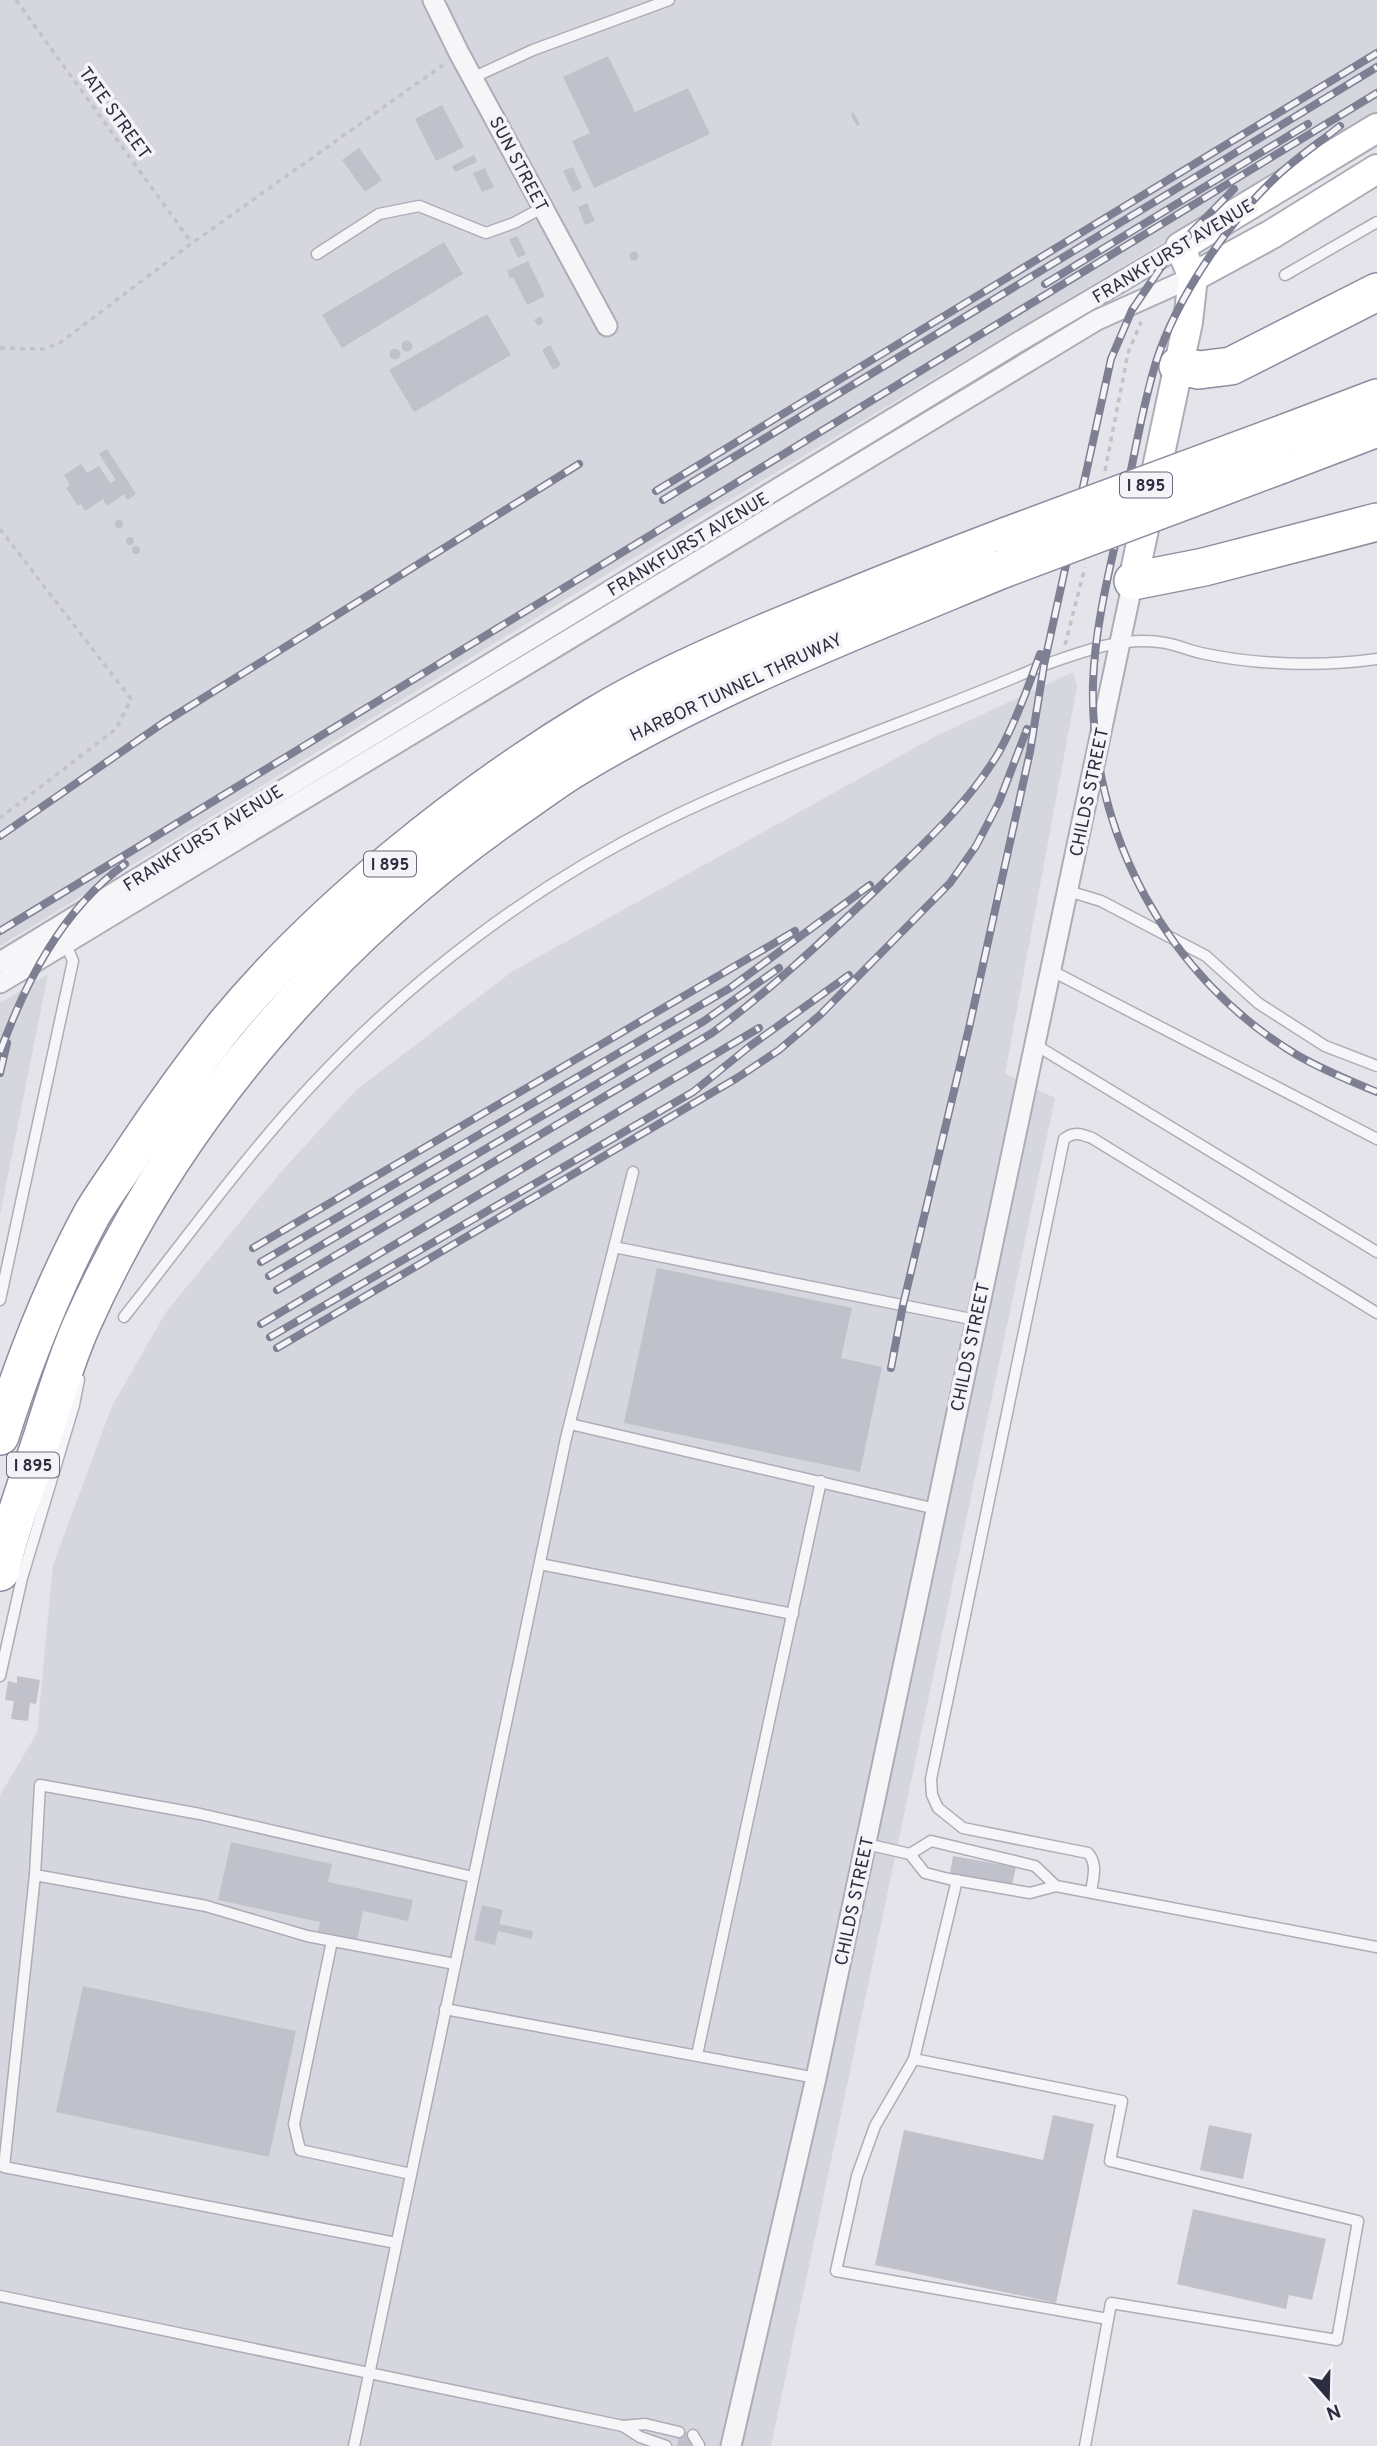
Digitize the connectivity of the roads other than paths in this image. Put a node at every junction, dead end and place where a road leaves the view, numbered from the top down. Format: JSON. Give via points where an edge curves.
{"nodes":[{"id":1,"x":433,"y":0,"type":"edge"},
{"id":2,"x":669,"y":0,"type":"edge"},
{"id":3,"x":472,"y":78,"type":"junction"},
{"id":4,"x":1377,"y":128,"type":"edge"},
{"id":5,"x":1377,"y":169,"type":"edge"},
{"id":6,"x":542,"y":208,"type":"junction"},
{"id":7,"x":1377,"y":222,"type":"edge"},
{"id":8,"x":1181,"y":247,"type":"junction"},
{"id":9,"x":317,"y":254,"type":"dead end"},
{"id":10,"x":1285,"y":275,"type":"dead end"},
{"id":11,"x":1193,"y":277,"type":"junction"},
{"id":12,"x":1377,"y":292,"type":"edge"},
{"id":13,"x":607,"y":326,"type":"dead end"},
{"id":14,"x":1178,"y":366,"type":"junction"},
{"id":15,"x":1377,"y":398,"type":"edge"},
{"id":16,"x":1377,"y":428,"type":"edge"},
{"id":17,"x":1282,"y":449,"type":"junction"},
{"id":18,"x":1377,"y":522,"type":"edge"},
{"id":19,"x":1005,"y":553,"type":"junction"},
{"id":20,"x":1133,"y":581,"type":"junction"},
{"id":21,"x":1120,"y":643,"type":"junction"},
{"id":22,"x":1377,"y":659,"type":"edge"},
{"id":23,"x":1068,"y":891,"type":"junction"},
{"id":24,"x":61,"y":935,"type":"junction"},
{"id":25,"x":0,"y":962,"type":"edge"},
{"id":26,"x":1052,"y":971,"type":"junction"},
{"id":27,"x":0,"y":982,"type":"edge"},
{"id":28,"x":1034,"y":1044,"type":"junction"},
{"id":29,"x":1377,"y":1066,"type":"edge"},
{"id":30,"x":1377,"y":1139,"type":"edge"},
{"id":31,"x":633,"y":1172,"type":"dead end"},
{"id":32,"x":614,"y":1247,"type":"junction"},
{"id":33,"x":1377,"y":1252,"type":"edge"},
{"id":34,"x":0,"y":1300,"type":"edge"},
{"id":35,"x":109,"y":1308,"type":"junction"},
{"id":36,"x":1377,"y":1313,"type":"edge"},
{"id":37,"x":976,"y":1320,"type":"junction"},
{"id":38,"x":86,"y":1339,"type":"dead end"},
{"id":39,"x":81,"y":1365,"type":"dead end"},
{"id":40,"x":570,"y":1424,"type":"junction"},
{"id":41,"x":0,"y":1436,"type":"edge"},
{"id":42,"x":821,"y":1481,"type":"junction"},
{"id":43,"x":936,"y":1509,"type":"junction"},
{"id":44,"x":540,"y":1564,"type":"junction"},
{"id":45,"x":0,"y":1572,"type":"edge"},
{"id":46,"x":793,"y":1614,"type":"junction"},
{"id":47,"x":5,"y":1634,"type":"edge"},
{"id":48,"x":0,"y":1676,"type":"edge"},
{"id":49,"x":866,"y":1844,"type":"junction"},
{"id":50,"x":910,"y":1854,"type":"junction"},
{"id":51,"x":35,"y":1875,"type":"junction"},
{"id":52,"x":473,"y":1877,"type":"junction"},
{"id":53,"x":957,"y":1880,"type":"junction"},
{"id":54,"x":1056,"y":1886,"type":"junction"},
{"id":55,"x":1091,"y":1892,"type":"junction"},
{"id":56,"x":332,"y":1941,"type":"junction"},
{"id":57,"x":1377,"y":1947,"type":"edge"},
{"id":58,"x":455,"y":1964,"type":"junction"},
{"id":59,"x":445,"y":2009,"type":"junction"},
{"id":60,"x":697,"y":2055,"type":"junction"},
{"id":61,"x":914,"y":2059,"type":"junction"},
{"id":62,"x":816,"y":2078,"type":"junction"},
{"id":63,"x":411,"y":2174,"type":"junction"},
{"id":64,"x":396,"y":2243,"type":"junction"},
{"id":65,"x":0,"y":2296,"type":"edge"},
{"id":66,"x":1108,"y":2319,"type":"junction"},
{"id":67,"x":369,"y":2372,"type":"junction"},
{"id":68,"x":623,"y":2426,"type":"junction"},
{"id":69,"x":679,"y":2432,"type":"dead end"},
{"id":70,"x":693,"y":2435,"type":"dead end"},
{"id":71,"x":354,"y":2446,"type":"edge"},
{"id":72,"x":666,"y":2446,"type":"edge"},
{"id":73,"x":700,"y":2446,"type":"edge"},
{"id":74,"x":731,"y":2446,"type":"edge"},
{"id":75,"x":1085,"y":2446,"type":"edge"}],
"edges":[{"from":1,"to":3,"type":"street","name":"SUN STREET"},
{"from":2,"to":3,"type":"lane","via":[[533,50]]},
{"from":3,"to":6,"type":"street","name":"SUN STREET"},
{"from":4,"to":8,"type":"main road","name":"FRANKFURST AVENUE"},
{"from":5,"to":11,"type":"main road","name":"FRANKFURST AVENUE"},
{"from":6,"to":9,"type":"lane","via":[[486,233],[419,206],[379,214]]},
{"from":6,"to":13,"type":"street","name":"SUN STREET"},
{"from":7,"to":10,"type":"lane"},
{"from":8,"to":11,"type":"main road","name":"CHILDS STREET"},
{"from":8,"to":24,"type":"street","name":"FRANKFURST AVENUE","via":[[1015,344]]},
{"from":11,"to":14,"type":"main road","name":"CHILDS STREET"},
{"from":11,"to":24,"type":"street","name":"FRANKFURST AVENUE","via":[[1097,320],[349,774]]},
{"from":12,"to":14,"type":"highway","via":[[1231,366],[1199,370]]},
{"from":14,"to":20,"type":"main road","name":"CHILDS STREET"},
{"from":15,"to":17,"type":"highway","name":"HARBOR TUNNEL THRUWAY","number":"I 895"},
{"from":16,"to":17,"type":"highway","name":"HARBOR TUNNEL THRUWAY","number":"I 895"},
{"from":17,"to":19,"type":"highway","name":"HARBOR TUNNEL THRUWAY","number":"I 895","bridge":true},
{"from":18,"to":20,"type":"highway"},
{"from":19,"to":35,"type":"highway","name":"HARBOR TUNNEL THRUWAY","number":"I 895","via":[[672,714],[569,772],[410,889],[298,996],[179,1148],[128,1231]]},
{"from":19,"to":41,"type":"highway","name":"HARBOR TUNNEL THRUWAY","number":"I 895","via":[[865,590],[696,662],[593,717],[519,766],[382,871],[297,948],[227,1024],[153,1122],[93,1213],[67,1264]]},
{"from":20,"to":21,"type":"street","name":"CHILDS STREET"},
{"from":21,"to":22,"type":"lane","via":[[1160,642],[1202,654],[1298,665]]},
{"from":21,"to":23,"type":"street","name":"CHILDS STREET"},
{"from":21,"to":35,"type":"lane","via":[[1045,665],[729,792],[598,857],[508,915],[475,937],[367,1030]]},
{"from":23,"to":26,"type":"street","name":"CHILDS STREET"},
{"from":23,"to":29,"type":"lane","via":[[1101,901],[1206,956],[1258,1003],[1325,1046]]},
{"from":24,"to":25,"type":"street","name":"FRANKFURST AVENUE"},
{"from":24,"to":27,"type":"street","name":"FRANKFURST AVENUE"},
{"from":24,"to":34,"type":"lane","via":[[73,961]]},
{"from":26,"to":28,"type":"street","name":"CHILDS STREET"},
{"from":26,"to":30,"type":"lane"},
{"from":28,"to":33,"type":"lane"},
{"from":28,"to":37,"type":"street","name":"CHILDS STREET"},
{"from":31,"to":32,"type":"lane"},
{"from":32,"to":37,"type":"lane"},
{"from":32,"to":40,"type":"lane"},
{"from":35,"to":38,"type":"lane"},
{"from":35,"to":45,"type":"highway","name":"HARBOR TUNNEL THRUWAY","number":"I 895","via":[[69,1358]]},
{"from":36,"to":55,"type":"lane","via":[[1092,1138],[1080,1133],[1064,1139],[931,1779],[938,1808],[963,1828],[1088,1853],[1095,1868]]},
{"from":37,"to":43,"type":"street","name":"CHILDS STREET"},
{"from":39,"to":47,"type":"lane","via":[[74,1405]]},
{"from":40,"to":42,"type":"lane"},
{"from":40,"to":44,"type":"lane"},
{"from":42,"to":43,"type":"lane"},
{"from":42,"to":46,"type":"lane"},
{"from":43,"to":49,"type":"street","name":"CHILDS STREET"},
{"from":44,"to":46,"type":"lane"},
{"from":44,"to":52,"type":"lane"},
{"from":46,"to":60,"type":"lane"},
{"from":47,"to":48,"type":"lane"},
{"from":49,"to":50,"type":"lane"},
{"from":49,"to":62,"type":"street","name":"CHILDS STREET"},
{"from":50,"to":53,"type":"lane","via":[[925,1872]]},
{"from":50,"to":54,"type":"lane","via":[[931,1841],[1035,1866]]},
{"from":51,"to":52,"type":"lane","via":[[40,1785],[200,1814]]},
{"from":51,"to":56,"type":"lane","via":[[206,1906]]},
{"from":51,"to":64,"type":"lane","via":[[4,2167]]},
{"from":52,"to":58,"type":"lane"},
{"from":53,"to":54,"type":"lane","via":[[1030,1893]]},
{"from":53,"to":61,"type":"lane"},
{"from":54,"to":55,"type":"lane"},
{"from":55,"to":57,"type":"lane"},
{"from":56,"to":58,"type":"lane"},
{"from":56,"to":63,"type":"lane","via":[[293,2123],[300,2150]]},
{"from":58,"to":59,"type":"lane"},
{"from":59,"to":60,"type":"lane"},
{"from":59,"to":63,"type":"lane"},
{"from":60,"to":62,"type":"lane"},
{"from":61,"to":66,"type":"lane","via":[[875,2126],[857,2176],[836,2271]]},
{"from":61,"to":66,"type":"lane","via":[[1122,2101],[1110,2161],[1358,2221],[1337,2340],[1111,2302]]},
{"from":62,"to":74,"type":"street","name":"CHILDS STREET"},
{"from":63,"to":64,"type":"lane"},
{"from":64,"to":67,"type":"lane"},
{"from":65,"to":67,"type":"lane"},
{"from":66,"to":75,"type":"lane"},
{"from":67,"to":68,"type":"lane"},
{"from":67,"to":71,"type":"lane"},
{"from":68,"to":69,"type":"lane","via":[[645,2424]]},
{"from":68,"to":72,"type":"lane"},
{"from":70,"to":73,"type":"lane"}]}
